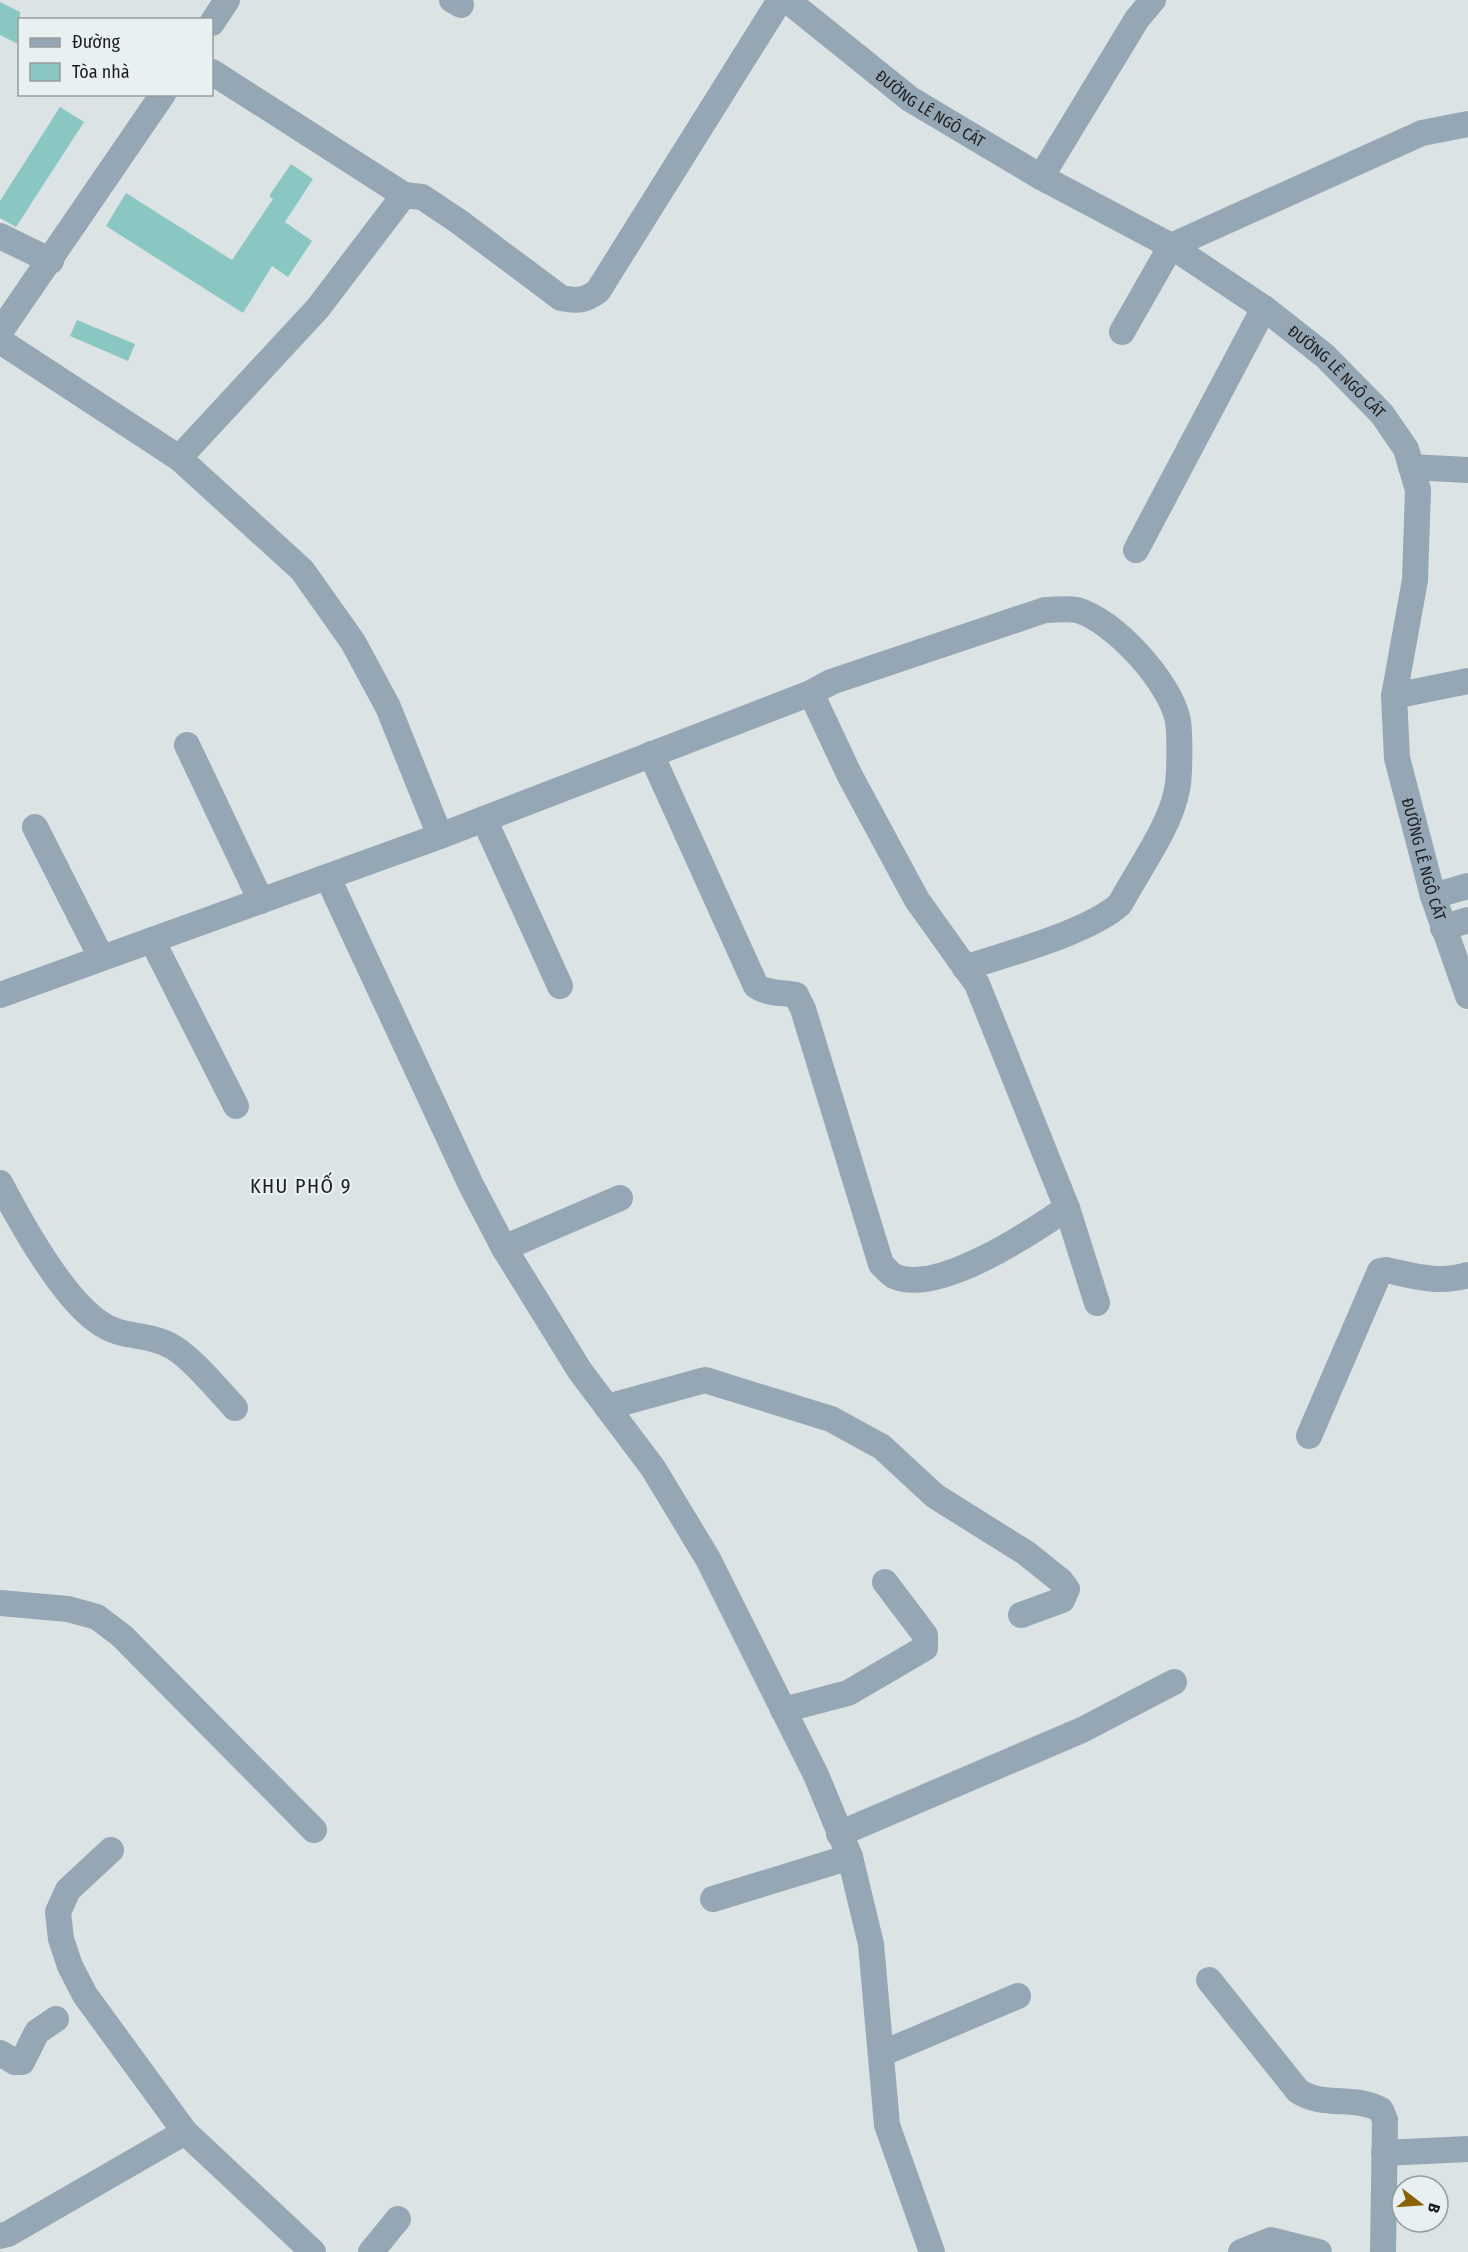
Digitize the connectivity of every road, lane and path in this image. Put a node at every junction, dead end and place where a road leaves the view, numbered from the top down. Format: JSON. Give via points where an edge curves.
{"nodes":[{"id":1,"x":227,"y":0,"type":"edge"},
{"id":2,"x":780,"y":0,"type":"edge"},
{"id":3,"x":787,"y":0,"type":"edge"},
{"id":4,"x":1153,"y":0,"type":"edge"},
{"id":5,"x":213,"y":21,"type":"edge"},
{"id":6,"x":213,"y":73,"type":"edge"},
{"id":7,"x":162,"y":96,"type":"edge"},
{"id":8,"x":1468,"y":124,"type":"edge"},
{"id":9,"x":1041,"y":177,"type":"junction"},
{"id":10,"x":404,"y":195,"type":"junction"},
{"id":11,"x":0,"y":236,"type":"edge"},
{"id":12,"x":1171,"y":246,"type":"junction"},
{"id":13,"x":51,"y":261,"type":"junction"},
{"id":14,"x":1264,"y":308,"type":"junction"},
{"id":15,"x":0,"y":332,"type":"edge"},
{"id":16,"x":1122,"y":332,"type":"dead end"},
{"id":17,"x":0,"y":341,"type":"edge"},
{"id":18,"x":179,"y":458,"type":"junction"},
{"id":19,"x":1411,"y":466,"type":"junction"},
{"id":20,"x":1468,"y":470,"type":"edge"},
{"id":21,"x":1136,"y":550,"type":"dead end"},
{"id":22,"x":1468,"y":681,"type":"edge"},
{"id":23,"x":810,"y":693,"type":"junction"},
{"id":24,"x":1394,"y":696,"type":"junction"},
{"id":25,"x":187,"y":746,"type":"dead end"},
{"id":26,"x":651,"y":754,"type":"junction"},
{"id":27,"x":484,"y":819,"type":"junction"},
{"id":28,"x":35,"y":827,"type":"dead end"},
{"id":29,"x":440,"y":836,"type":"junction"},
{"id":30,"x":328,"y":878,"type":"junction"},
{"id":31,"x":1468,"y":886,"type":"edge"},
{"id":32,"x":1432,"y":896,"type":"junction"},
{"id":33,"x":261,"y":901,"type":"junction"},
{"id":34,"x":1468,"y":920,"type":"edge"},
{"id":35,"x":1443,"y":928,"type":"junction"},
{"id":36,"x":152,"y":940,"type":"junction"},
{"id":37,"x":101,"y":957,"type":"junction"},
{"id":38,"x":965,"y":968,"type":"junction"},
{"id":39,"x":560,"y":986,"type":"dead end"},
{"id":40,"x":0,"y":995,"type":"edge"},
{"id":41,"x":1468,"y":996,"type":"edge"},
{"id":42,"x":236,"y":1106,"type":"dead end"},
{"id":43,"x":0,"y":1183,"type":"edge"},
{"id":44,"x":620,"y":1198,"type":"dead end"},
{"id":45,"x":1067,"y":1208,"type":"junction"},
{"id":46,"x":504,"y":1248,"type":"junction"},
{"id":47,"x":1468,"y":1275,"type":"edge"},
{"id":48,"x":1097,"y":1303,"type":"dead end"},
{"id":49,"x":607,"y":1407,"type":"junction"},
{"id":50,"x":235,"y":1408,"type":"dead end"},
{"id":51,"x":1309,"y":1436,"type":"dead end"},
{"id":52,"x":885,"y":1581,"type":"dead end"},
{"id":53,"x":0,"y":1603,"type":"edge"},
{"id":54,"x":1021,"y":1615,"type":"dead end"},
{"id":55,"x":1174,"y":1682,"type":"dead end"},
{"id":56,"x":783,"y":1710,"type":"junction"},
{"id":57,"x":314,"y":1830,"type":"dead end"},
{"id":58,"x":839,"y":1834,"type":"junction"},
{"id":59,"x":111,"y":1850,"type":"dead end"},
{"id":60,"x":850,"y":1857,"type":"junction"},
{"id":61,"x":713,"y":1899,"type":"dead end"},
{"id":62,"x":1209,"y":1980,"type":"dead end"},
{"id":63,"x":1018,"y":1996,"type":"dead end"},
{"id":64,"x":56,"y":2019,"type":"dead end"},
{"id":65,"x":0,"y":2053,"type":"edge"},
{"id":66,"x":881,"y":2054,"type":"junction"},
{"id":67,"x":185,"y":2132,"type":"junction"},
{"id":68,"x":1468,"y":2149,"type":"edge"},
{"id":69,"x":1384,"y":2153,"type":"junction"},
{"id":70,"x":398,"y":2219,"type":"dead end"},
{"id":71,"x":0,"y":2236,"type":"edge"},
{"id":72,"x":313,"y":2252,"type":"edge"},
{"id":73,"x":371,"y":2252,"type":"edge"},
{"id":74,"x":932,"y":2252,"type":"edge"},
{"id":75,"x":1241,"y":2252,"type":"edge"},
{"id":76,"x":1319,"y":2252,"type":"edge"},
{"id":77,"x":1383,"y":2252,"type":"edge"}],
"edges":[{"from":1,"to":5,"type":"street"},
{"from":2,"to":10,"type":"street","via":[[598,291],[588,298],[561,298],[422,197]]},
{"from":3,"to":9,"type":"street","name":"ĐƯỜNG LÊ NGÔ CÁT","via":[[909,99]]},
{"from":4,"to":9,"type":"street","via":[[1137,19]]},
{"from":6,"to":10,"type":"street"},
{"from":7,"to":13,"type":"street"},
{"from":8,"to":12,"type":"street","via":[[1422,133]]},
{"from":9,"to":12,"type":"street","name":"ĐƯỜNG LÊ NGÔ CÁT"},
{"from":10,"to":18,"type":"street","via":[[318,308]]},
{"from":11,"to":13,"type":"street"},
{"from":12,"to":14,"type":"street","name":"ĐƯỜNG LÊ NGÔ CÁT"},
{"from":12,"to":16,"type":"street"},
{"from":13,"to":15,"type":"street"},
{"from":14,"to":19,"type":"street","name":"ĐƯỜNG LÊ NGÔ CÁT","via":[[1325,356],[1382,414],[1406,449]]},
{"from":14,"to":21,"type":"street"},
{"from":17,"to":18,"type":"street"},
{"from":18,"to":29,"type":"street","via":[[302,570],[353,642],[388,707]]},
{"from":19,"to":20,"type":"street"},
{"from":19,"to":24,"type":"street","name":"ĐƯỜNG LÊ NGÔ CÁT","via":[[1418,490],[1415,580]]},
{"from":22,"to":24,"type":"street"},
{"from":23,"to":26,"type":"street"},
{"from":23,"to":38,"type":"street","via":[[916,900]]},
{"from":23,"to":38,"type":"street","via":[[831,682],[1045,610],[1074,609],[1089,614],[1123,639],[1154,670],[1178,720],[1178,789],[1167,819],[1120,904],[1109,914],[1076,929]]},
{"from":24,"to":32,"type":"street","name":"ĐƯỜNG LÊ NGÔ CÁT","via":[[1397,758]]},
{"from":25,"to":33,"type":"street"},
{"from":26,"to":27,"type":"street"},
{"from":26,"to":45,"type":"street","via":[[756,987],[767,993],[796,995],[803,1009],[881,1264],[894,1276],[940,1278],[1021,1239]]},
{"from":27,"to":29,"type":"street"},
{"from":27,"to":39,"type":"street"},
{"from":28,"to":37,"type":"street"},
{"from":29,"to":30,"type":"street"},
{"from":30,"to":33,"type":"street"},
{"from":30,"to":46,"type":"street"},
{"from":31,"to":32,"type":"street"},
{"from":32,"to":35,"type":"street","name":"ĐƯỜNG LÊ NGÔ CÁT"},
{"from":33,"to":36,"type":"street"},
{"from":34,"to":35,"type":"street"},
{"from":35,"to":41,"type":"street","name":"ĐƯỜNG LÊ NGÔ CÁT"},
{"from":36,"to":37,"type":"street"},
{"from":36,"to":42,"type":"street"},
{"from":37,"to":40,"type":"street"},
{"from":38,"to":45,"type":"street","via":[[977,984]]},
{"from":43,"to":50,"type":"street","via":[[56,1276],[96,1320],[120,1334],[156,1340],[176,1349]]},
{"from":44,"to":46,"type":"street"},
{"from":45,"to":48,"type":"street"},
{"from":46,"to":49,"type":"street","via":[[580,1371]]},
{"from":47,"to":51,"type":"street","via":[[1432,1281],[1380,1271]]},
{"from":49,"to":54,"type":"street","via":[[705,1380],[856,1430],[882,1447],[935,1496],[1026,1553],[1067,1589],[1062,1600]]},
{"from":49,"to":56,"type":"street","via":[[653,1468],[708,1559]]},
{"from":52,"to":56,"type":"street","via":[[925,1635],[925,1647],[848,1693]]},
{"from":53,"to":57,"type":"street","via":[[68,1609],[97,1617],[122,1636]]},
{"from":55,"to":58,"type":"street","via":[[1082,1730]]},
{"from":56,"to":58,"type":"street","via":[[816,1775]]},
{"from":58,"to":60,"type":"street"},
{"from":59,"to":67,"type":"street","via":[[68,1890],[58,1912],[61,1939],[86,1995]]},
{"from":60,"to":61,"type":"street"},
{"from":60,"to":66,"type":"street","via":[[871,1944]]},
{"from":62,"to":69,"type":"street","via":[[1298,2091],[1306,2097],[1361,2103],[1381,2110],[1385,2120]]},
{"from":63,"to":66,"type":"street"},
{"from":64,"to":65,"type":"street","via":[[37,2032],[22,2062]]},
{"from":66,"to":74,"type":"street","via":[[887,2125]]},
{"from":67,"to":71,"type":"street"},
{"from":67,"to":72,"type":"street"},
{"from":68,"to":69,"type":"street"},
{"from":69,"to":77,"type":"street"},
{"from":70,"to":73,"type":"street"},
{"from":75,"to":76,"type":"street","via":[[1271,2240]]}]}
